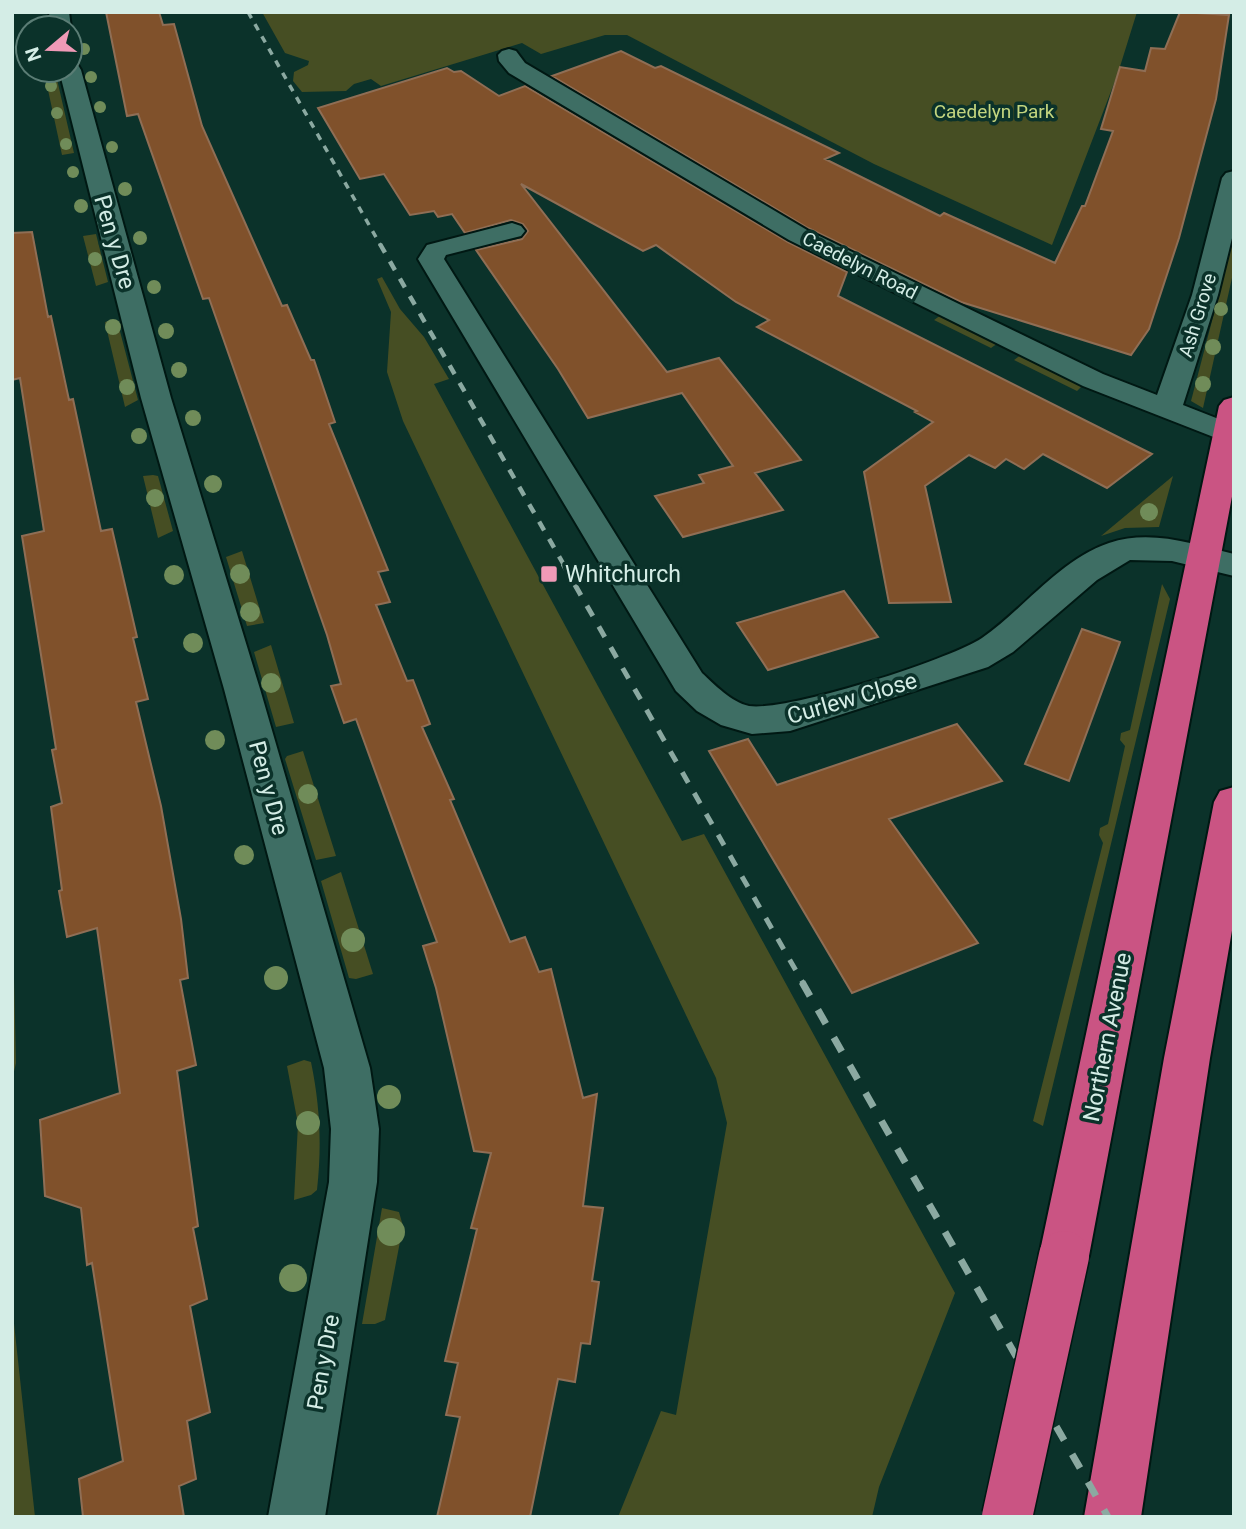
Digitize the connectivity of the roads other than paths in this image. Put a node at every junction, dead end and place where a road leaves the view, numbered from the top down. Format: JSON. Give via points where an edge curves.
{"nodes":[{"id":1,"x":509,"y":55,"type":"dead end"},
{"id":2,"x":74,"y":84,"type":"edge"},
{"id":3,"x":1234,"y":178,"type":"edge"},
{"id":4,"x":512,"y":231,"type":"dead end"},
{"id":5,"x":1167,"y":410,"type":"junction"},
{"id":6,"x":1232,"y":425,"type":"edge"},
{"id":7,"x":1219,"y":561,"type":"edge"},
{"id":8,"x":1234,"y":802,"type":"edge"},
{"id":9,"x":296,"y":1517,"type":"edge"},
{"id":10,"x":1007,"y":1517,"type":"edge"},
{"id":11,"x":1112,"y":1517,"type":"edge"}],
"edges":[{"from":1,"to":5,"type":"street","name":"Caedelyn Road","via":[[517,68],[798,235],[1093,380]]},
{"from":2,"to":9,"type":"street","name":"Pen y Dre","via":[[156,398],[347,1068],[355,1129],[353,1182]]},
{"from":3,"to":5,"type":"street","name":"Ash Grove","via":[[1205,295]]},
{"from":4,"to":7,"type":"street","name":"Curlew Close","via":[[436,250],[431,259],[689,682],[726,713],[751,720],[777,720],[964,663],[995,647],[1098,562],[1118,552],[1155,548]]},
{"from":5,"to":6,"type":"street","name":"Caedelyn Road"},
{"from":6,"to":7,"type":"highway"},
{"from":7,"to":10,"type":"highway","name":"Northern Avenue","bridge":true},
{"from":8,"to":11,"type":"highway"}]}
